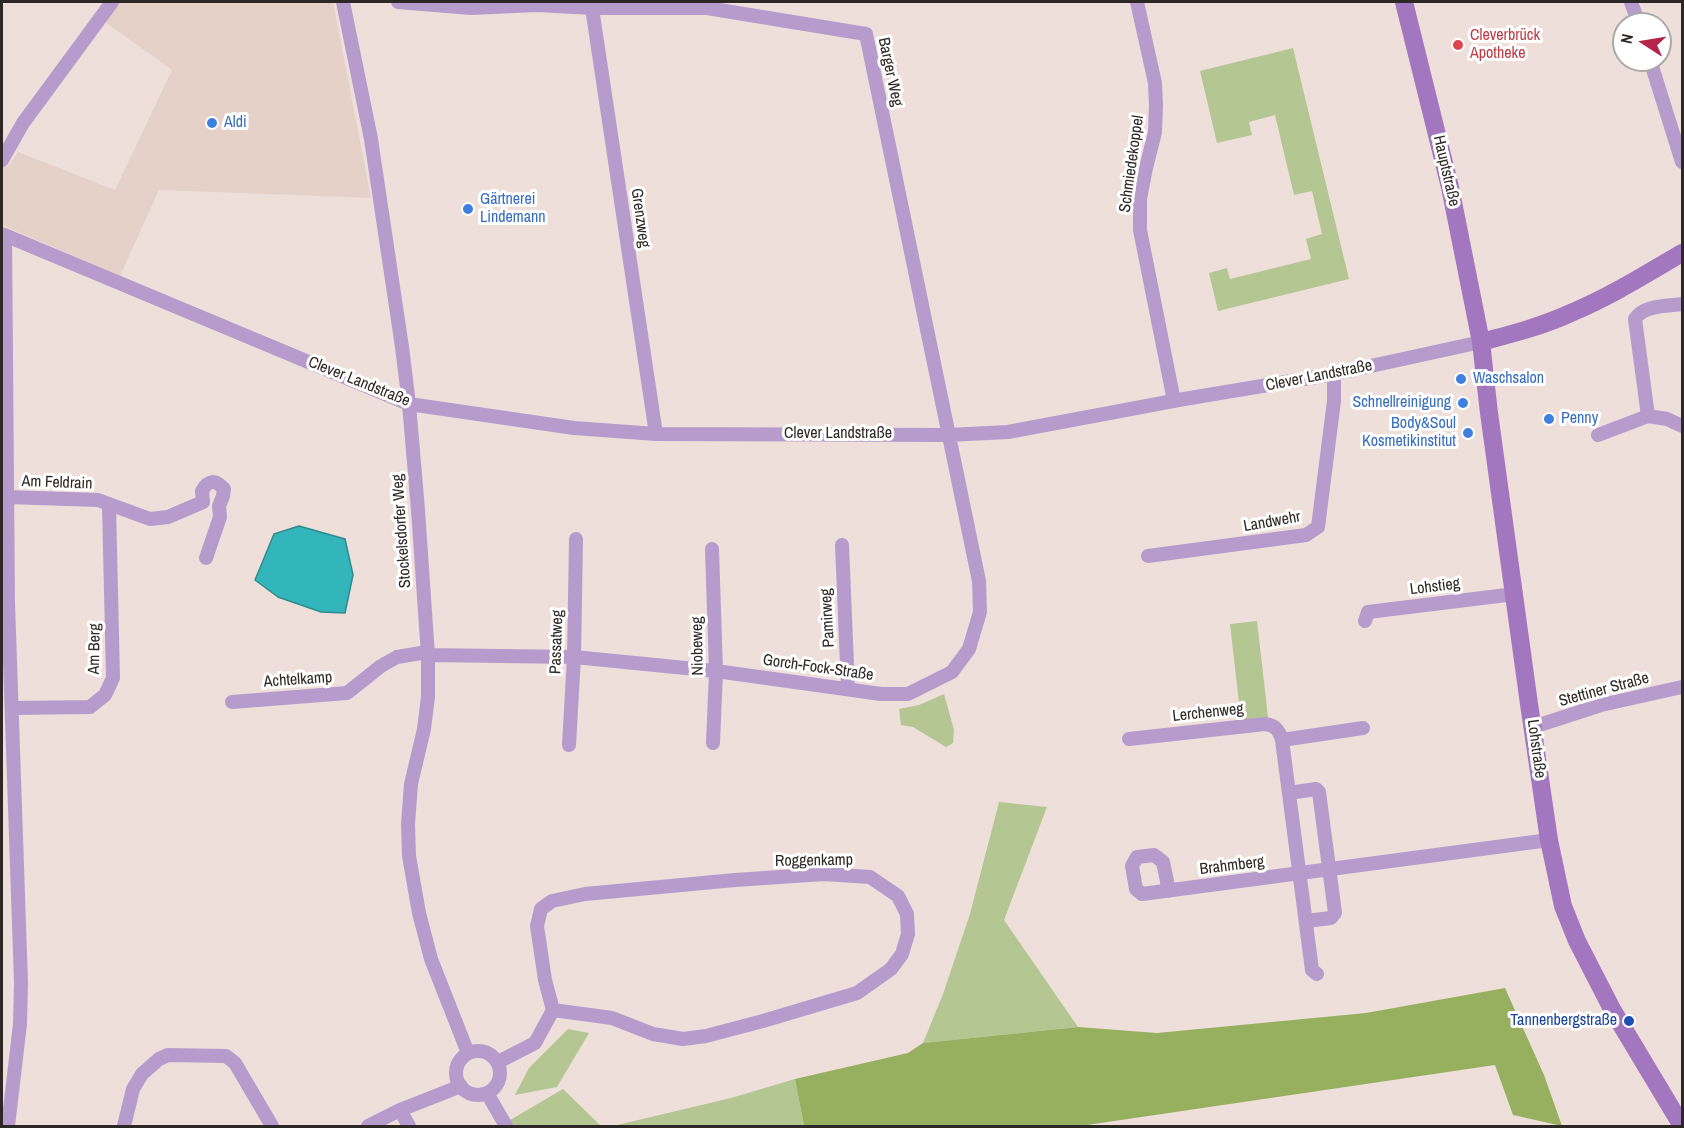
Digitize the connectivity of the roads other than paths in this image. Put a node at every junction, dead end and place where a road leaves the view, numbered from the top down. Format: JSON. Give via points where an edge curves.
{"nodes":[{"id":1,"x":112,"y":2,"type":"edge"},
{"id":2,"x":343,"y":2,"type":"edge"},
{"id":3,"x":398,"y":2,"type":"edge"},
{"id":4,"x":1137,"y":2,"type":"edge"},
{"id":5,"x":1404,"y":2,"type":"edge"},
{"id":6,"x":707,"y":5,"type":"edge"},
{"id":7,"x":592,"y":8,"type":"junction"},
{"id":8,"x":1654,"y":72,"type":"edge"},
{"id":9,"x":2,"y":160,"type":"edge"},
{"id":10,"x":1683,"y":162,"type":"edge"},
{"id":11,"x":3,"y":234,"type":"edge"},
{"id":12,"x":1683,"y":254,"type":"edge"},
{"id":13,"x":1683,"y":304,"type":"edge"},
{"id":14,"x":1481,"y":342,"type":"junction"},
{"id":15,"x":1334,"y":374,"type":"junction"},
{"id":16,"x":1174,"y":401,"type":"junction"},
{"id":17,"x":409,"y":404,"type":"junction"},
{"id":18,"x":1648,"y":416,"type":"junction"},
{"id":19,"x":1683,"y":426,"type":"edge"},
{"id":20,"x":656,"y":434,"type":"junction"},
{"id":21,"x":948,"y":435,"type":"junction"},
{"id":22,"x":1598,"y":435,"type":"dead end"},
{"id":23,"x":7,"y":497,"type":"junction"},
{"id":24,"x":203,"y":502,"type":"junction"},
{"id":25,"x":110,"y":505,"type":"junction"},
{"id":26,"x":219,"y":506,"type":"junction"},
{"id":27,"x":576,"y":539,"type":"dead end"},
{"id":28,"x":842,"y":545,"type":"dead end"},
{"id":29,"x":712,"y":549,"type":"dead end"},
{"id":30,"x":1148,"y":556,"type":"dead end"},
{"id":31,"x":206,"y":558,"type":"dead end"},
{"id":32,"x":1515,"y":594,"type":"junction"},
{"id":33,"x":1365,"y":621,"type":"dead end"},
{"id":34,"x":427,"y":654,"type":"junction"},
{"id":35,"x":574,"y":657,"type":"junction"},
{"id":36,"x":716,"y":671,"type":"junction"},
{"id":37,"x":1683,"y":687,"type":"edge"},
{"id":38,"x":848,"y":689,"type":"junction"},
{"id":39,"x":232,"y":702,"type":"dead end"},
{"id":40,"x":12,"y":708,"type":"junction"},
{"id":41,"x":1533,"y":727,"type":"junction"},
{"id":42,"x":1363,"y":728,"type":"dead end"},
{"id":43,"x":1129,"y":739,"type":"dead end"},
{"id":44,"x":1282,"y":740,"type":"junction"},
{"id":45,"x":713,"y":743,"type":"dead end"},
{"id":46,"x":570,"y":745,"type":"dead end"},
{"id":47,"x":1289,"y":793,"type":"junction"},
{"id":48,"x":1549,"y":840,"type":"junction"},
{"id":49,"x":1330,"y":870,"type":"junction"},
{"id":50,"x":1300,"y":874,"type":"junction"},
{"id":51,"x":1169,"y":891,"type":"dead end"},
{"id":52,"x":1306,"y":921,"type":"junction"},
{"id":53,"x":1317,"y":974,"type":"dead end"},
{"id":54,"x":554,"y":1010,"type":"junction"},
{"id":55,"x":468,"y":1053,"type":"junction"},
{"id":56,"x":498,"y":1062,"type":"junction"},
{"id":57,"x":461,"y":1086,"type":"junction"},
{"id":58,"x":487,"y":1094,"type":"junction"},
{"id":59,"x":399,"y":1110,"type":"junction"},
{"id":60,"x":8,"y":1126,"type":"edge"},
{"id":61,"x":124,"y":1126,"type":"edge"},
{"id":62,"x":272,"y":1126,"type":"edge"},
{"id":63,"x":368,"y":1126,"type":"edge"},
{"id":64,"x":409,"y":1126,"type":"edge"},
{"id":65,"x":506,"y":1126,"type":"edge"},
{"id":66,"x":1682,"y":1126,"type":"edge"}],
"edges":[{"from":1,"to":9,"type":"street","via":[[23,123]]},
{"from":2,"to":17,"type":"street","name":"Stockelsdorfer Weg","via":[[371,139]]},
{"from":3,"to":7,"type":"street","name":"Barger Weg","via":[[471,8]]},
{"from":4,"to":16,"type":"street","name":"Schmiedekoppel","via":[[1155,83],[1156,105],[1155,132],[1140,199],[1140,230]]},
{"from":5,"to":14,"type":"main road","name":"Hauptstraße","via":[[1450,187]]},
{"from":6,"to":7,"type":"street","name":"Barger Weg"},
{"from":6,"to":21,"type":"street","name":"Barger Weg","via":[[866,34]]},
{"from":7,"to":20,"type":"street","name":"Grenzweg"},
{"from":8,"to":10,"type":"street"},
{"from":11,"to":17,"type":"street","name":"Clever Landstraße"},
{"from":11,"to":23,"type":"street"},
{"from":12,"to":14,"type":"main road","name":"Clever Landstraße","via":[[1573,312]]},
{"from":13,"to":18,"type":"street","via":[[1644,310],[1635,319]]},
{"from":14,"to":15,"type":"street","name":"Clever Landstraße"},
{"from":14,"to":32,"type":"main road","name":"Lohstraße"},
{"from":15,"to":16,"type":"street","name":"Clever Landstraße"},
{"from":15,"to":30,"type":"street","name":"Landwehr","via":[[1318,527],[1306,535]]},
{"from":16,"to":21,"type":"street","name":"Clever Landstraße","via":[[1008,432]]},
{"from":17,"to":20,"type":"street","name":"Clever Landstraße","via":[[574,428]]},
{"from":17,"to":34,"type":"street","name":"Stockelsdorfer Weg"},
{"from":18,"to":19,"type":"street"},
{"from":18,"to":22,"type":"street"},
{"from":20,"to":21,"type":"street","name":"Clever Landstraße"},
{"from":21,"to":38,"type":"street","name":"Gorch-Fock-Straße","via":[[979,581],[980,612],[969,649],[952,672],[908,694]]},
{"from":23,"to":25,"type":"street","name":"Am Feldrain","via":[[98,500]]},
{"from":23,"to":40,"type":"street"},
{"from":24,"to":25,"type":"street","name":"Am Feldrain","via":[[168,517],[150,519]]},
{"from":24,"to":26,"type":"street"},
{"from":24,"to":26,"type":"street","via":[[202,491],[212,482],[224,489]]},
{"from":25,"to":40,"type":"street","name":"Am Berg","via":[[113,678],[105,695],[90,707]]},
{"from":26,"to":31,"type":"street","via":[[220,517]]},
{"from":27,"to":35,"type":"street","name":"Passatweg"},
{"from":28,"to":38,"type":"street","name":"Pamirweg"},
{"from":29,"to":36,"type":"street","name":"Niobeweg"},
{"from":32,"to":33,"type":"street","name":"Lohstieg","via":[[1368,612]]},
{"from":32,"to":41,"type":"main road","name":"Lohstraße"},
{"from":34,"to":35,"type":"street","name":"Gorch-Fock-Straße"},
{"from":34,"to":39,"type":"street","name":"Achtelkamp","via":[[397,657],[347,693]]},
{"from":34,"to":55,"type":"street","name":"Stockelsdorfer Weg","via":[[428,697],[411,784],[409,856],[431,959]]},
{"from":35,"to":36,"type":"street","name":"Gorch-Fock-Straße"},
{"from":35,"to":46,"type":"street","name":"Passatweg"},
{"from":36,"to":38,"type":"street","name":"Gorch-Fock-Straße"},
{"from":36,"to":45,"type":"street","name":"Niobeweg"},
{"from":37,"to":41,"type":"street","name":"Stettiner Straße","via":[[1601,705]]},
{"from":40,"to":60,"type":"street","via":[[21,983]]},
{"from":41,"to":48,"type":"main road","name":"Lohstraße"},
{"from":42,"to":44,"type":"street"},
{"from":43,"to":44,"type":"street","name":"Lerchenweg","via":[[1264,723],[1278,729]]},
{"from":44,"to":47,"type":"street"},
{"from":47,"to":49,"type":"street","via":[[1316,789],[1319,792]]},
{"from":47,"to":50,"type":"street"},
{"from":48,"to":49,"type":"street"},
{"from":48,"to":66,"type":"main road","name":"Lohstraße","via":[[1563,906],[1577,941],[1612,1011]]},
{"from":49,"to":50,"type":"street"},
{"from":49,"to":52,"type":"street","via":[[1335,913],[1331,918]]},
{"from":50,"to":51,"type":"street","name":"Brahmberg"},
{"from":50,"to":52,"type":"street"},
{"from":52,"to":53,"type":"street","via":[[1312,970]]},
{"from":54,"to":54,"type":"street","name":"Roggenkamp","via":[[612,1018],[653,1035],[683,1039],[763,1021],[857,993],[891,969],[902,954],[908,934],[907,914],[898,896],[870,877],[824,874],[585,894],[552,901],[541,909],[537,926]]},
{"from":54,"to":56,"type":"street","via":[[535,1043]]},
{"from":55,"to":56,"type":"street","via":[[488,1053]]},
{"from":55,"to":57,"type":"street","via":[[456,1072]]},
{"from":56,"to":58,"type":"street","via":[[500,1077]]},
{"from":57,"to":58,"type":"street","via":[[468,1093]]},
{"from":57,"to":59,"type":"street"},
{"from":58,"to":65,"type":"street"},
{"from":59,"to":63,"type":"street"},
{"from":59,"to":64,"type":"street"},
{"from":61,"to":62,"type":"street","via":[[137,1082],[168,1055],[226,1056],[235,1063]]}]}
